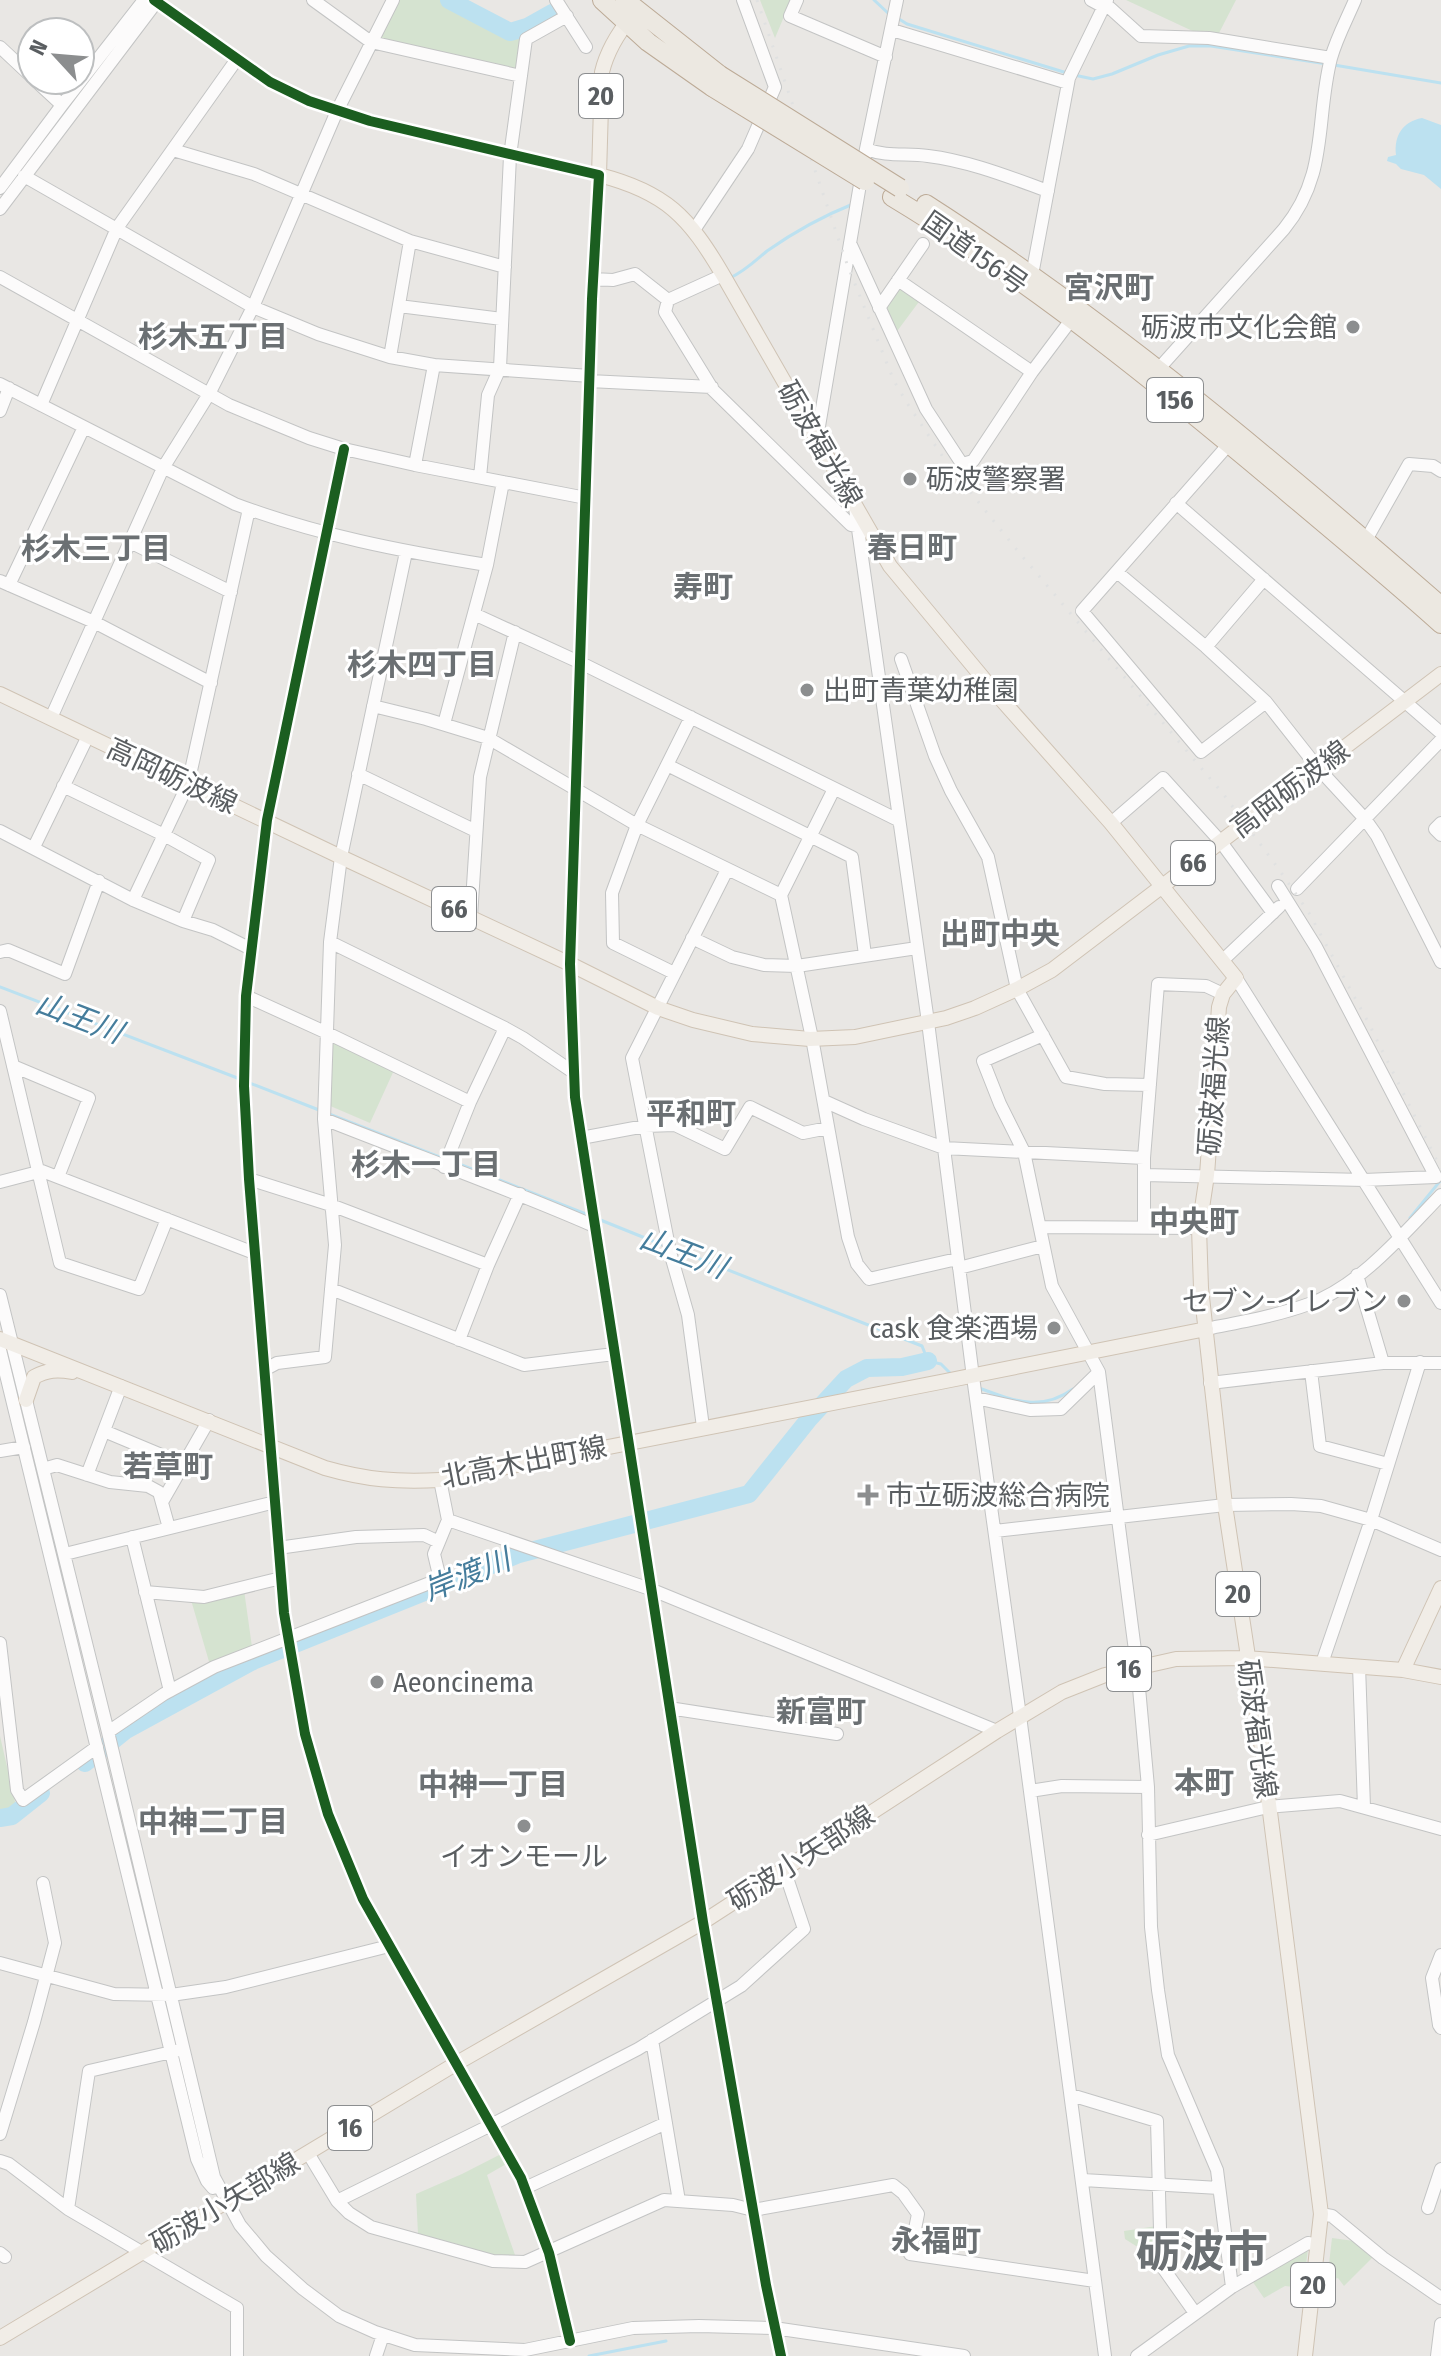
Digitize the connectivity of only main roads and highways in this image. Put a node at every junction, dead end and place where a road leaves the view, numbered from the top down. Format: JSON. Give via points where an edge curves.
{"nodes":[{"id":1,"x":602,"y":0,"type":"edge"},
{"id":2,"x":630,"y":11,"type":"edge"},
{"id":3,"x":896,"y":192,"type":"junction"},
{"id":4,"x":1154,"y":374,"type":"junction"},
{"id":5,"x":1441,"y":606,"type":"edge"},
{"id":6,"x":1441,"y":624,"type":"edge"},
{"id":7,"x":1441,"y":674,"type":"edge"},
{"id":8,"x":0,"y":694,"type":"edge"},
{"id":9,"x":1162,"y":886,"type":"junction"},
{"id":10,"x":1206,"y":1329,"type":"junction"},
{"id":11,"x":4,"y":1344,"type":"edge"},
{"id":12,"x":104,"y":1379,"type":"junction"},
{"id":13,"x":26,"y":1400,"type":"road end"},
{"id":14,"x":1441,"y":1588,"type":"edge"},
{"id":15,"x":1246,"y":1658,"type":"junction"},
{"id":16,"x":1403,"y":1670,"type":"junction"},
{"id":17,"x":1441,"y":1677,"type":"edge"},
{"id":18,"x":0,"y":2338,"type":"edge"},
{"id":19,"x":1305,"y":2356,"type":"edge"}],
"edges":[{"from":1,"to":2,"type":"highway","name":"国道156号","number":"156"},
{"from":2,"to":3,"type":"highway","name":"国道156号","number":"156","bridge":true,"via":[[716,81]]},
{"from":2,"to":9,"type":"main road","name":"砺波福光線","number":"20","via":[[602,72],[599,175],[651,193],[694,230],[890,566]]},
{"from":3,"to":4,"type":"highway","name":"国道156号","number":"156"},
{"from":3,"to":4,"type":"highway","name":"国道156号","number":"156","via":[[1032,275]]},
{"from":4,"to":5,"type":"highway","name":"国道156号","number":"156","via":[[1366,540]]},
{"from":4,"to":6,"type":"highway","name":"国道156号","number":"156"},
{"from":7,"to":9,"type":"main road","name":"高岡砺波線","number":"66"},
{"from":8,"to":9,"type":"main road","name":"高岡砺波線","number":"66","via":[[658,1008],[752,1034],[855,1037],[975,1008],[1052,970]]},
{"from":9,"to":10,"type":"main road","name":"砺波福光線","number":"20","via":[[1236,978],[1219,1007],[1199,1228]]},
{"from":10,"to":12,"type":"main road","name":"北高木出町線","via":[[440,1480],[396,1482],[325,1468]]},
{"from":10,"to":15,"type":"main road","name":"砺波福光線","number":"20"},
{"from":11,"to":12,"type":"main road","name":"北高木出町線"},
{"from":12,"to":13,"type":"main road","via":[[60,1369],[44,1371],[34,1377]]},
{"from":14,"to":16,"type":"main road"},
{"from":15,"to":16,"type":"main road","name":"砺波小矢部線","number":"16"},
{"from":15,"to":18,"type":"main road","name":"砺波小矢部線","number":"16","via":[[1176,1659],[1137,1666],[1062,1692],[703,1922]]},
{"from":15,"to":19,"type":"main road","name":"砺波福光線","number":"20","via":[[1321,2214]]},
{"from":16,"to":17,"type":"main road","name":"砺波小矢部線","number":"16"}]}
